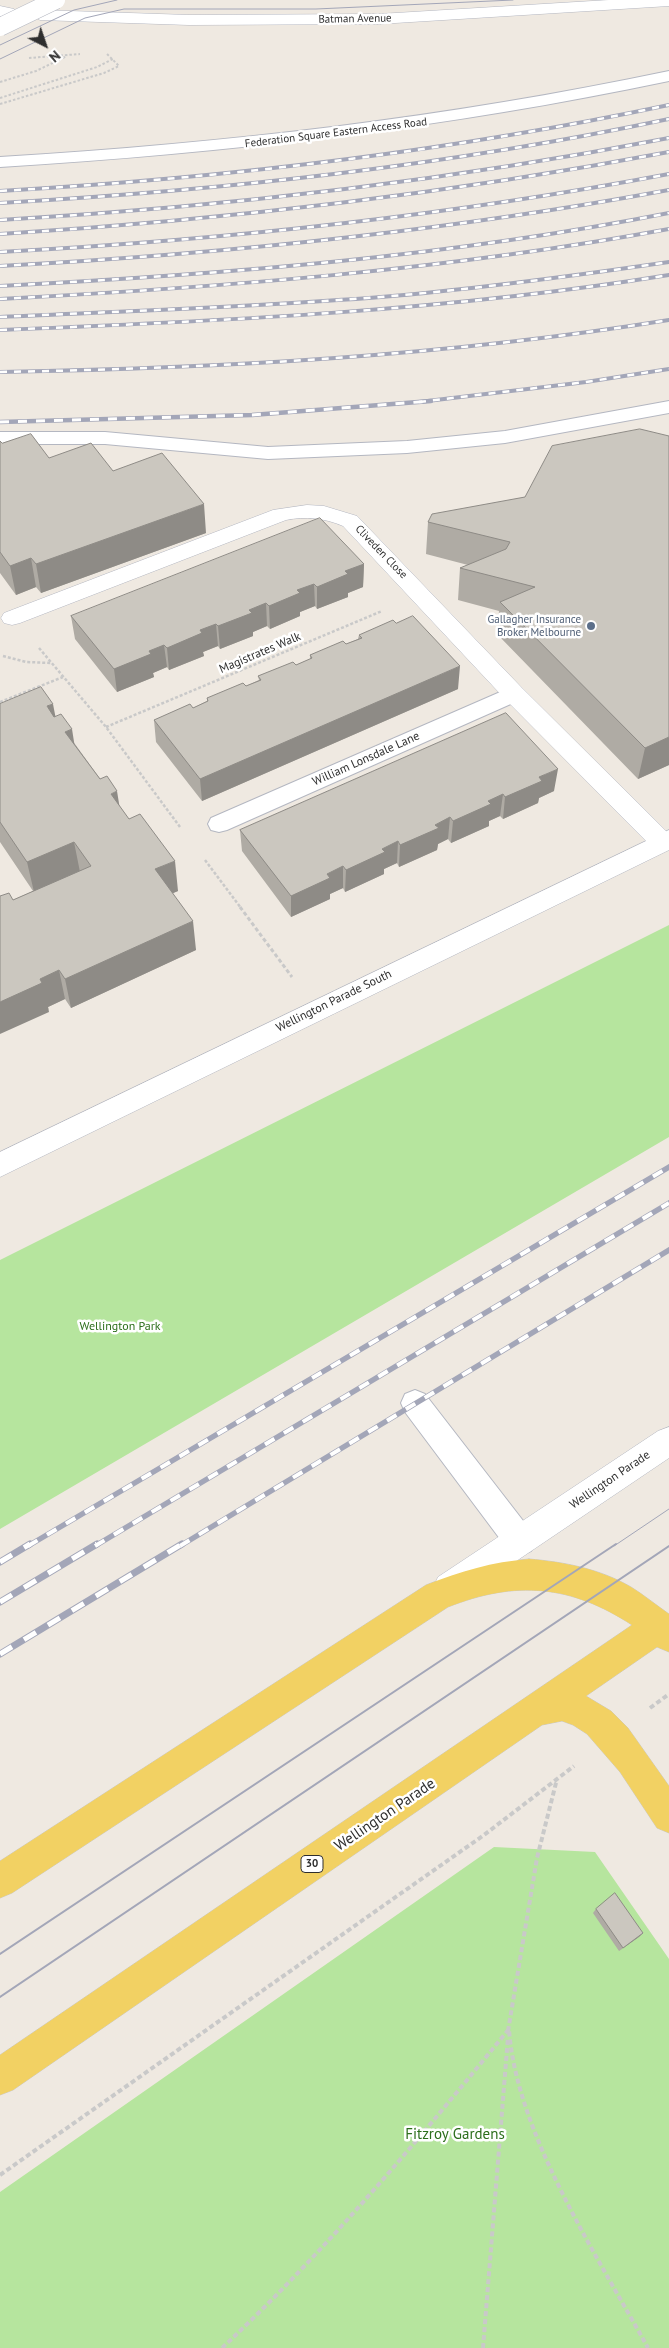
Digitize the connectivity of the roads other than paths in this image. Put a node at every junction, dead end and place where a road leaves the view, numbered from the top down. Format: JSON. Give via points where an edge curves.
{"nodes":[{"id":1,"x":56,"y":0,"type":"edge"},
{"id":2,"x":669,"y":1,"type":"edge"},
{"id":3,"x":40,"y":15,"type":"dead end"},
{"id":4,"x":0,"y":27,"type":"edge"},
{"id":5,"x":669,"y":76,"type":"edge"},
{"id":6,"x":0,"y":162,"type":"edge"},
{"id":7,"x":669,"y":407,"type":"edge"},
{"id":8,"x":0,"y":438,"type":"edge"},
{"id":9,"x":12,"y":618,"type":"road end"},
{"id":10,"x":514,"y":694,"type":"junction"},
{"id":11,"x":219,"y":824,"type":"dead end"},
{"id":12,"x":665,"y":840,"type":"edge"},
{"id":13,"x":0,"y":1165,"type":"edge"},
{"id":14,"x":415,"y":1403,"type":"dead end"},
{"id":15,"x":669,"y":1441,"type":"edge"},
{"id":16,"x":520,"y":1541,"type":"junction"},
{"id":17,"x":437,"y":1596,"type":"junction"},
{"id":18,"x":666,"y":1627,"type":"edge"},
{"id":19,"x":536,"y":1713,"type":"junction"},
{"id":20,"x":669,"y":1816,"type":"edge"},
{"id":21,"x":0,"y":1881,"type":"edge"},
{"id":22,"x":0,"y":2077,"type":"edge"}],
"edges":[{"from":1,"to":4,"type":"street","bridge":true},
{"from":2,"to":3,"type":"street","name":"Batman Avenue","via":[[379,19],[287,21]]},
{"from":5,"to":6,"type":"lane","name":"Federation Square Eastern Access Road","via":[[453,118],[319,137],[163,152]]},
{"from":7,"to":8,"type":"lane","via":[[505,437],[397,447],[268,453],[105,438]]},
{"from":9,"to":10,"type":"street","name":"Cliveden Close","via":[[280,514],[298,510],[317,511],[350,521]]},
{"from":10,"to":11,"type":"lane","name":"William Lonsdale Lane"},
{"from":10,"to":12,"type":"street","name":"Cliveden Close"},
{"from":12,"to":13,"type":"street","name":"Wellington Parade South"},
{"from":14,"to":16,"type":"lane"},
{"from":15,"to":16,"type":"street","name":"Wellington Parade"},
{"from":16,"to":17,"type":"street","name":"Wellington Parade"},
{"from":17,"to":18,"type":"main road","via":[[493,1577],[519,1574],[556,1576],[590,1584],[616,1596]]},
{"from":17,"to":21,"type":"main road","name":"Wellington Parade"},
{"from":18,"to":19,"type":"main road","name":"Wellington Parade","number":"30"},
{"from":19,"to":20,"type":"main road","via":[[550,1706],[565,1704],[596,1718]]},
{"from":19,"to":22,"type":"main road","name":"Wellington Parade","number":"30"}]}
